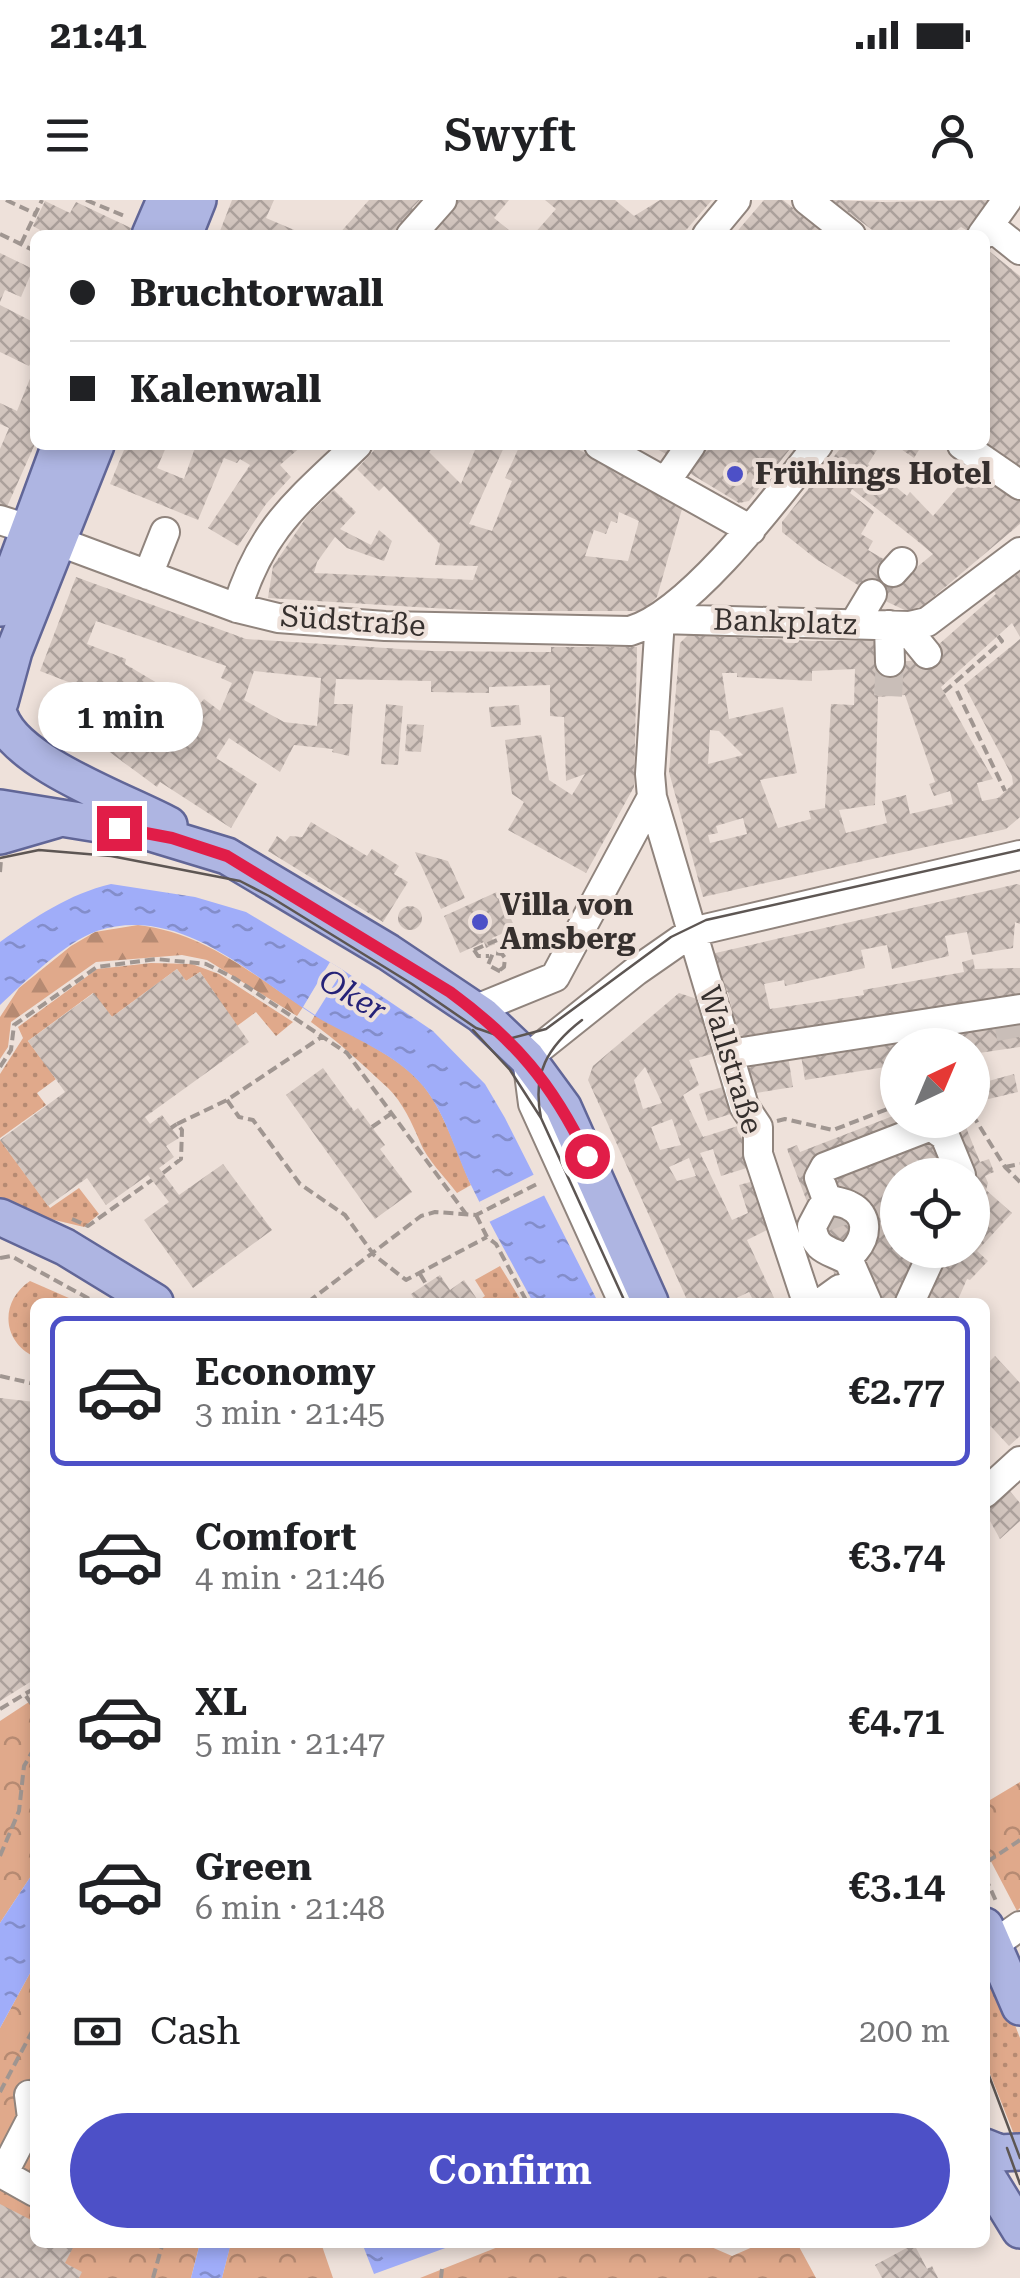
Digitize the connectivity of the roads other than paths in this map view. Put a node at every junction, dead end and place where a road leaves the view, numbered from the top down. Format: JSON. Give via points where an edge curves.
{"nodes":[{"id":1,"x":165,"y":200,"type":"edge"},
{"id":2,"x":182,"y":200,"type":"edge"},
{"id":3,"x":198,"y":200,"type":"edge"},
{"id":4,"x":442,"y":200,"type":"edge"},
{"id":5,"x":736,"y":200,"type":"edge"},
{"id":6,"x":807,"y":200,"type":"edge"},
{"id":7,"x":1007,"y":200,"type":"edge"},
{"id":8,"x":142,"y":228,"type":"edge"},
{"id":9,"x":168,"y":230,"type":"edge"},
{"id":10,"x":186,"y":230,"type":"edge"},
{"id":11,"x":415,"y":230,"type":"edge"},
{"id":12,"x":711,"y":230,"type":"edge"},
{"id":13,"x":846,"y":230,"type":"edge"},
{"id":14,"x":986,"y":230,"type":"edge"},
{"id":15,"x":990,"y":232,"type":"edge"},
{"id":16,"x":1020,"y":250,"type":"edge"},
{"id":17,"x":58,"y":450,"type":"edge"},
{"id":18,"x":92,"y":450,"type":"edge"},
{"id":19,"x":352,"y":450,"type":"edge"},
{"id":20,"x":608,"y":450,"type":"edge"},
{"id":21,"x":687,"y":450,"type":"edge"},
{"id":22,"x":814,"y":450,"type":"edge"},
{"id":23,"x":970,"y":450,"type":"edge"},
{"id":24,"x":666,"y":482,"type":"junction"},
{"id":25,"x":1020,"y":485,"type":"edge"},
{"id":26,"x":28,"y":530,"type":"edge"},
{"id":27,"x":751,"y":530,"type":"junction"},
{"id":28,"x":165,"y":532,"type":"dead end"},
{"id":29,"x":1020,"y":552,"type":"edge"},
{"id":30,"x":148,"y":574,"type":"junction"},
{"id":31,"x":872,"y":594,"type":"dead end"},
{"id":32,"x":0,"y":608,"type":"edge"},
{"id":33,"x":237,"y":608,"type":"junction"},
{"id":34,"x":660,"y":619,"type":"junction"},
{"id":35,"x":854,"y":624,"type":"junction"},
{"id":36,"x":900,"y":626,"type":"junction"},
{"id":37,"x":928,"y":654,"type":"dead end"},
{"id":38,"x":890,"y":662,"type":"tunnel mouth"},
{"id":39,"x":0,"y":702,"type":"edge"},
{"id":40,"x":0,"y":717,"type":"edge"},
{"id":41,"x":651,"y":786,"type":"junction"},
{"id":42,"x":0,"y":808,"type":"edge"},
{"id":43,"x":60,"y":818,"type":"junction"},
{"id":44,"x":0,"y":836,"type":"edge"},
{"id":45,"x":213,"y":850,"type":"junction"},
{"id":46,"x":1020,"y":856,"type":"edge"},
{"id":47,"x":692,"y":932,"type":"junction"},
{"id":48,"x":1020,"y":1009,"type":"edge"},
{"id":49,"x":474,"y":1010,"type":"junction"},
{"id":50,"x":730,"y":1054,"type":"junction"},
{"id":51,"x":527,"y":1058,"type":"junction"},
{"id":52,"x":954,"y":1158,"type":"edge"},
{"id":53,"x":821,"y":1209,"type":"dead end"},
{"id":54,"x":6,"y":1222,"type":"edge"},
{"id":55,"x":855,"y":1250,"type":"dead end"},
{"id":56,"x":926,"y":1268,"type":"edge"},
{"id":57,"x":149,"y":1298,"type":"edge"},
{"id":58,"x":621,"y":1298,"type":"edge"},
{"id":59,"x":648,"y":1298,"type":"edge"},
{"id":60,"x":806,"y":1298,"type":"edge"},
{"id":61,"x":864,"y":1298,"type":"edge"},
{"id":62,"x":912,"y":1298,"type":"edge"},
{"id":63,"x":1020,"y":1461,"type":"edge"},
{"id":64,"x":990,"y":1488,"type":"edge"},
{"id":65,"x":1000,"y":1932,"type":"edge"},
{"id":66,"x":1020,"y":2007,"type":"edge"},
{"id":67,"x":29,"y":2095,"type":"dead end"},
{"id":68,"x":30,"y":2103,"type":"edge"},
{"id":69,"x":30,"y":2122,"type":"edge"},
{"id":70,"x":990,"y":2149,"type":"edge"},
{"id":71,"x":1020,"y":2152,"type":"edge"},
{"id":72,"x":990,"y":2177,"type":"edge"},
{"id":73,"x":990,"y":2180,"type":"edge"},
{"id":74,"x":30,"y":2189,"type":"edge"},
{"id":75,"x":1020,"y":2204,"type":"edge"},
{"id":76,"x":1020,"y":2230,"type":"edge"}],
"edges":[{"from":1,"to":8,"type":"main road"},
{"from":2,"to":9,"type":"street"},
{"from":3,"to":10,"type":"main road"},
{"from":4,"to":11,"type":"street"},
{"from":5,"to":12,"type":"street"},
{"from":6,"to":13,"type":"street"},
{"from":7,"to":14,"type":"street"},
{"from":15,"to":16,"type":"street"},
{"from":17,"to":26,"type":"main road"},
{"from":18,"to":26,"type":"main road"},
{"from":19,"to":33,"type":"street","via":[[278,521],[248,572]]},
{"from":20,"to":24,"type":"street"},
{"from":21,"to":24,"type":"street"},
{"from":22,"to":27,"type":"street"},
{"from":23,"to":25,"type":"street"},
{"from":24,"to":27,"type":"street"},
{"from":26,"to":30,"type":"street","name":"Südstraße"},
{"from":26,"to":32,"type":"main road"},
{"from":26,"to":39,"type":"main road","via":[[14,651]]},
{"from":27,"to":34,"type":"street"},
{"from":28,"to":30,"type":"street"},
{"from":29,"to":36,"type":"street","via":[[927,622]]},
{"from":30,"to":33,"type":"street","name":"Südstraße"},
{"from":31,"to":35,"type":"street"},
{"from":33,"to":34,"type":"street","name":"Südstraße","via":[[298,621],[386,626],[630,631]]},
{"from":34,"to":35,"type":"street","name":"Bankplatz"},
{"from":34,"to":41,"type":"street"},
{"from":35,"to":36,"type":"street","name":"Bankplatz"},
{"from":36,"to":37,"type":"street"},
{"from":36,"to":38,"type":"street"},
{"from":40,"to":45,"type":"main road","via":[[35,758]]},
{"from":41,"to":47,"type":"street","name":"Wallstraße"},
{"from":41,"to":49,"type":"street","via":[[555,977]]},
{"from":42,"to":43,"type":"main road"},
{"from":43,"to":44,"type":"main road"},
{"from":43,"to":45,"type":"main road"},
{"from":45,"to":49,"type":"main road"},
{"from":46,"to":47,"type":"street"},
{"from":47,"to":50,"type":"street","name":"Wallstraße"},
{"from":47,"to":51,"type":"street"},
{"from":48,"to":50,"type":"street"},
{"from":49,"to":51,"type":"main road"},
{"from":50,"to":60,"type":"street","name":"Wallstraße","via":[[744,1106],[758,1126],[758,1154]]},
{"from":51,"to":58,"type":"street","via":[[532,1104]]},
{"from":51,"to":59,"type":"main road","via":[[568,1116]]},
{"from":52,"to":55,"type":"street","via":[[946,1136],[931,1126],[825,1167],[819,1178],[826,1197],[852,1206],[863,1219],[864,1236]]},
{"from":53,"to":61,"type":"street","via":[[812,1226],[816,1243],[849,1261]]},
{"from":54,"to":57,"type":"main road","via":[[107,1270]]},
{"from":56,"to":62,"type":"street"},
{"from":63,"to":64,"type":"street"},
{"from":65,"to":66,"type":"main road"},
{"from":67,"to":68,"type":"street"},
{"from":69,"to":74,"type":"street","via":[[3,2174]]},
{"from":70,"to":71,"type":"main road"},
{"from":72,"to":75,"type":"street"},
{"from":73,"to":76,"type":"main road"}]}
